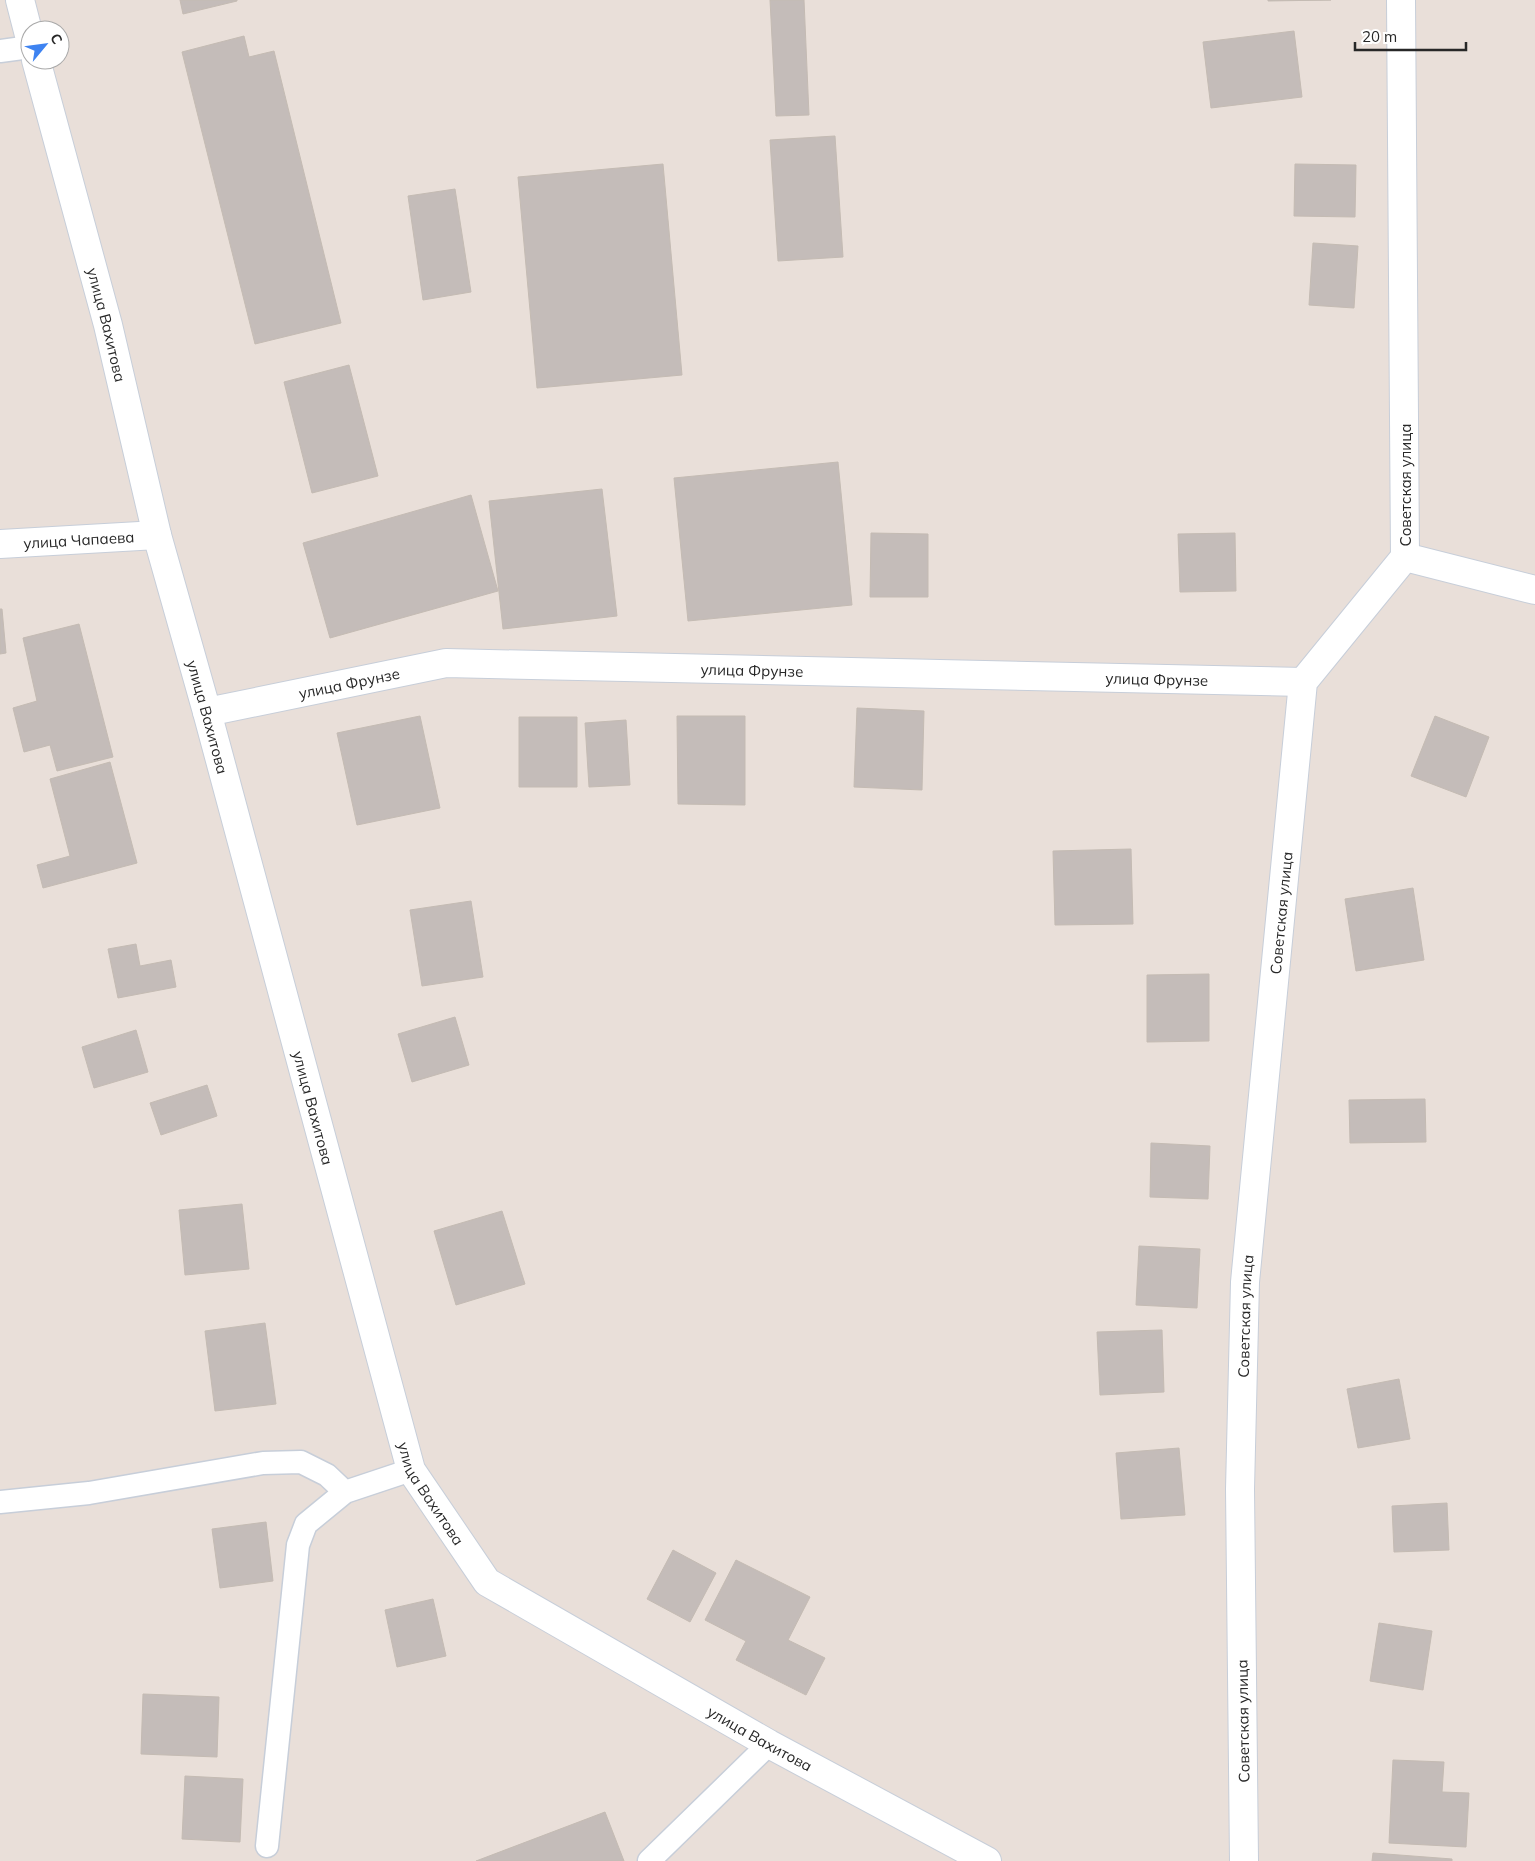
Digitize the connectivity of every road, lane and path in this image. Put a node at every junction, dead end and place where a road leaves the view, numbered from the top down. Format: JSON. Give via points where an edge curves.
{"nodes":[{"id":1,"x":20,"y":0,"type":"edge"},
{"id":2,"x":1401,"y":0,"type":"edge"},
{"id":3,"x":25,"y":20,"type":"edge"},
{"id":4,"x":20,"y":48,"type":"edge"},
{"id":5,"x":0,"y":51,"type":"edge"},
{"id":6,"x":39,"y":70,"type":"edge"},
{"id":7,"x":157,"y":534,"type":"junction"},
{"id":8,"x":0,"y":544,"type":"edge"},
{"id":9,"x":1405,"y":558,"type":"junction"},
{"id":10,"x":1535,"y":590,"type":"edge"},
{"id":11,"x":1303,"y":682,"type":"junction"},
{"id":12,"x":207,"y":712,"type":"junction"},
{"id":13,"x":411,"y":1470,"type":"junction"},
{"id":14,"x":345,"y":1492,"type":"junction"},
{"id":15,"x":0,"y":1502,"type":"edge"},
{"id":16,"x":769,"y":1744,"type":"junction"},
{"id":17,"x":267,"y":1846,"type":"dead end"},
{"id":18,"x":648,"y":1861,"type":"edge"},
{"id":19,"x":987,"y":1861,"type":"edge"},
{"id":20,"x":1244,"y":1861,"type":"edge"}],
"edges":[{"from":1,"to":3,"type":"street"},
{"from":2,"to":9,"type":"street","name":"Советская улица"},
{"from":4,"to":5,"type":"lane"},
{"from":6,"to":7,"type":"street","name":"улица Вахитова","via":[[108,325]]},
{"from":7,"to":8,"type":"street","name":"улица Чапаева"},
{"from":7,"to":12,"type":"street","name":"улица Вахитова"},
{"from":9,"to":10,"type":"street"},
{"from":9,"to":11,"type":"street","name":"Советская улица"},
{"from":11,"to":12,"type":"street","name":"улица Фрунзе","via":[[446,663]]},
{"from":11,"to":20,"type":"street","name":"Советская улица","via":[[1245,1282],[1240,1489]]},
{"from":12,"to":13,"type":"street","name":"улица Вахитова"},
{"from":13,"to":14,"type":"lane"},
{"from":13,"to":16,"type":"street","name":"улица Вахитова","via":[[487,1582]]},
{"from":14,"to":15,"type":"lane","via":[[327,1475],[301,1462],[263,1464],[89,1493]]},
{"from":14,"to":17,"type":"lane","via":[[306,1524],[298,1544]]},
{"from":16,"to":18,"type":"lane"},
{"from":16,"to":19,"type":"street","name":"улица Вахитова"}]}
